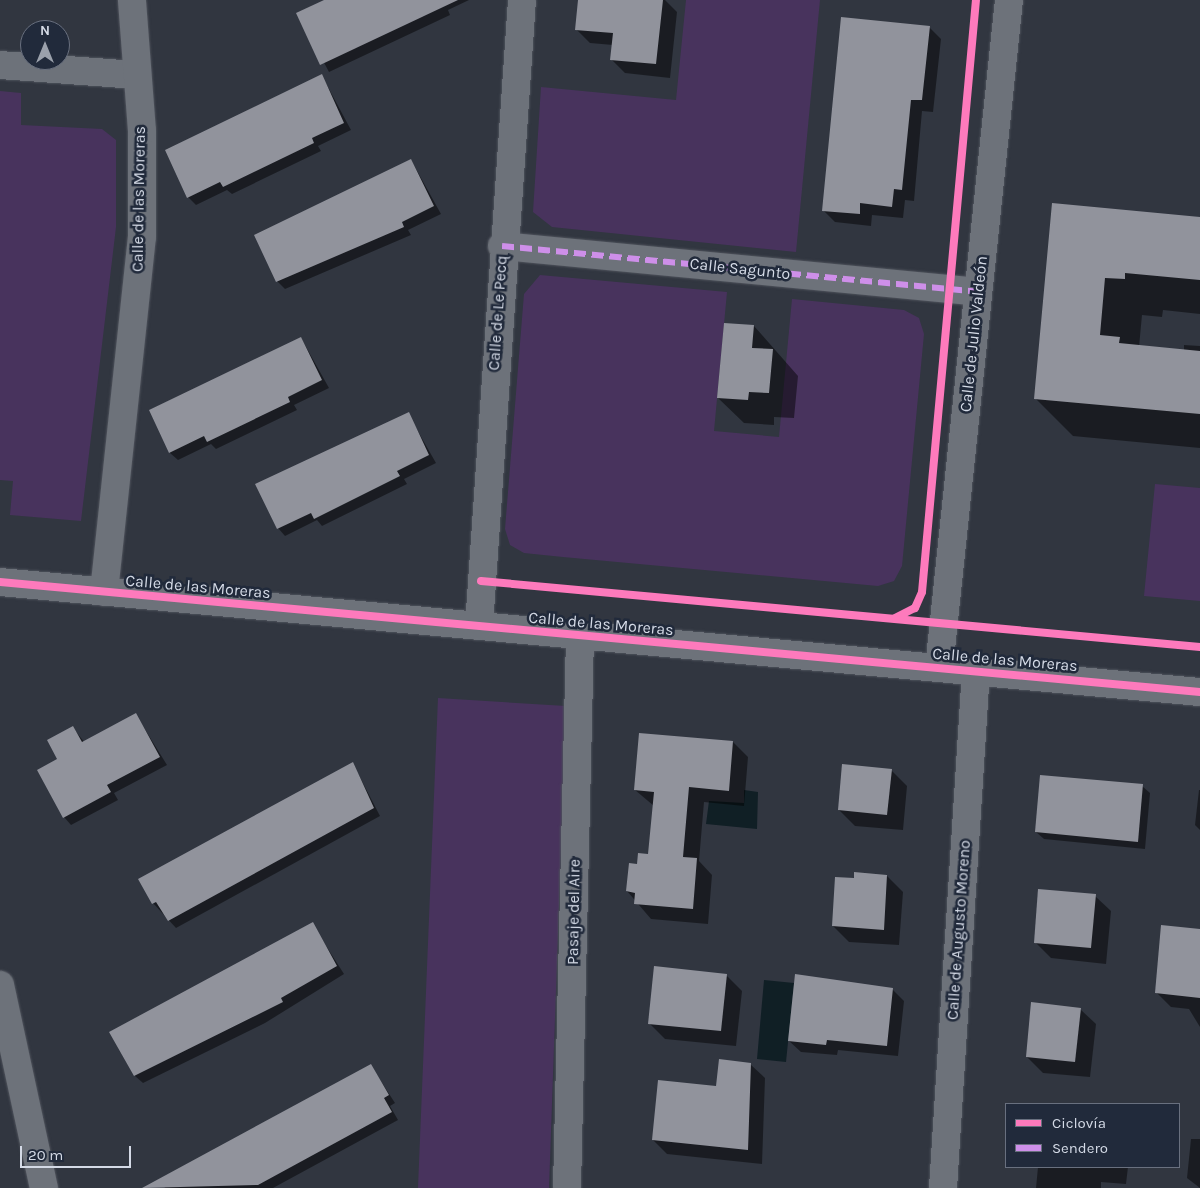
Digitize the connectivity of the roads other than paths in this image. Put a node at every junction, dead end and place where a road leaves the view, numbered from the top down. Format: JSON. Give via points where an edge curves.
{"nodes":[{"id":1,"x":132,"y":0,"type":"edge"},
{"id":2,"x":522,"y":0,"type":"edge"},
{"id":3,"x":1009,"y":0,"type":"edge"},
{"id":4,"x":0,"y":65,"type":"edge"},
{"id":5,"x":137,"y":75,"type":"junction"},
{"id":6,"x":502,"y":246,"type":"junction"},
{"id":7,"x":978,"y":292,"type":"junction"},
{"id":8,"x":0,"y":582,"type":"edge"},
{"id":9,"x":104,"y":592,"type":"junction"},
{"id":10,"x":479,"y":626,"type":"junction"},
{"id":11,"x":580,"y":636,"type":"junction"},
{"id":12,"x":940,"y":668,"type":"junction"},
{"id":13,"x":976,"y":671,"type":"junction"},
{"id":14,"x":1200,"y":692,"type":"edge"},
{"id":15,"x":0,"y":985,"type":"edge"},
{"id":16,"x":44,"y":1188,"type":"edge"},
{"id":17,"x":567,"y":1188,"type":"edge"},
{"id":18,"x":943,"y":1188,"type":"edge"}],
"edges":[{"from":1,"to":5,"type":"street","name":"Calle de las Moreras"},
{"from":2,"to":6,"type":"street","name":"Calle de Le Pecq"},
{"from":3,"to":7,"type":"street","name":"Calle de Julio Valdeón"},
{"from":4,"to":5,"type":"street"},
{"from":5,"to":9,"type":"street","name":"Calle de las Moreras","via":[[142,237]]},
{"from":6,"to":7,"type":"street","name":"Calle Sagunto"},
{"from":6,"to":10,"type":"street","name":"Calle de Le Pecq"},
{"from":7,"to":12,"type":"street","name":"Calle de Julio Valdeón"},
{"from":8,"to":9,"type":"street","name":"Calle de las Moreras"},
{"from":9,"to":10,"type":"street","name":"Calle de las Moreras"},
{"from":10,"to":11,"type":"street","name":"Calle de las Moreras"},
{"from":11,"to":12,"type":"street","name":"Calle de las Moreras"},
{"from":11,"to":17,"type":"street","name":"Pasaje del Aire"},
{"from":12,"to":13,"type":"street","name":"Calle de las Moreras"},
{"from":13,"to":14,"type":"street","name":"Calle de las Moreras"},
{"from":13,"to":18,"type":"street","name":"Calle de Augusto Moreno"},
{"from":15,"to":16,"type":"street"}]}
